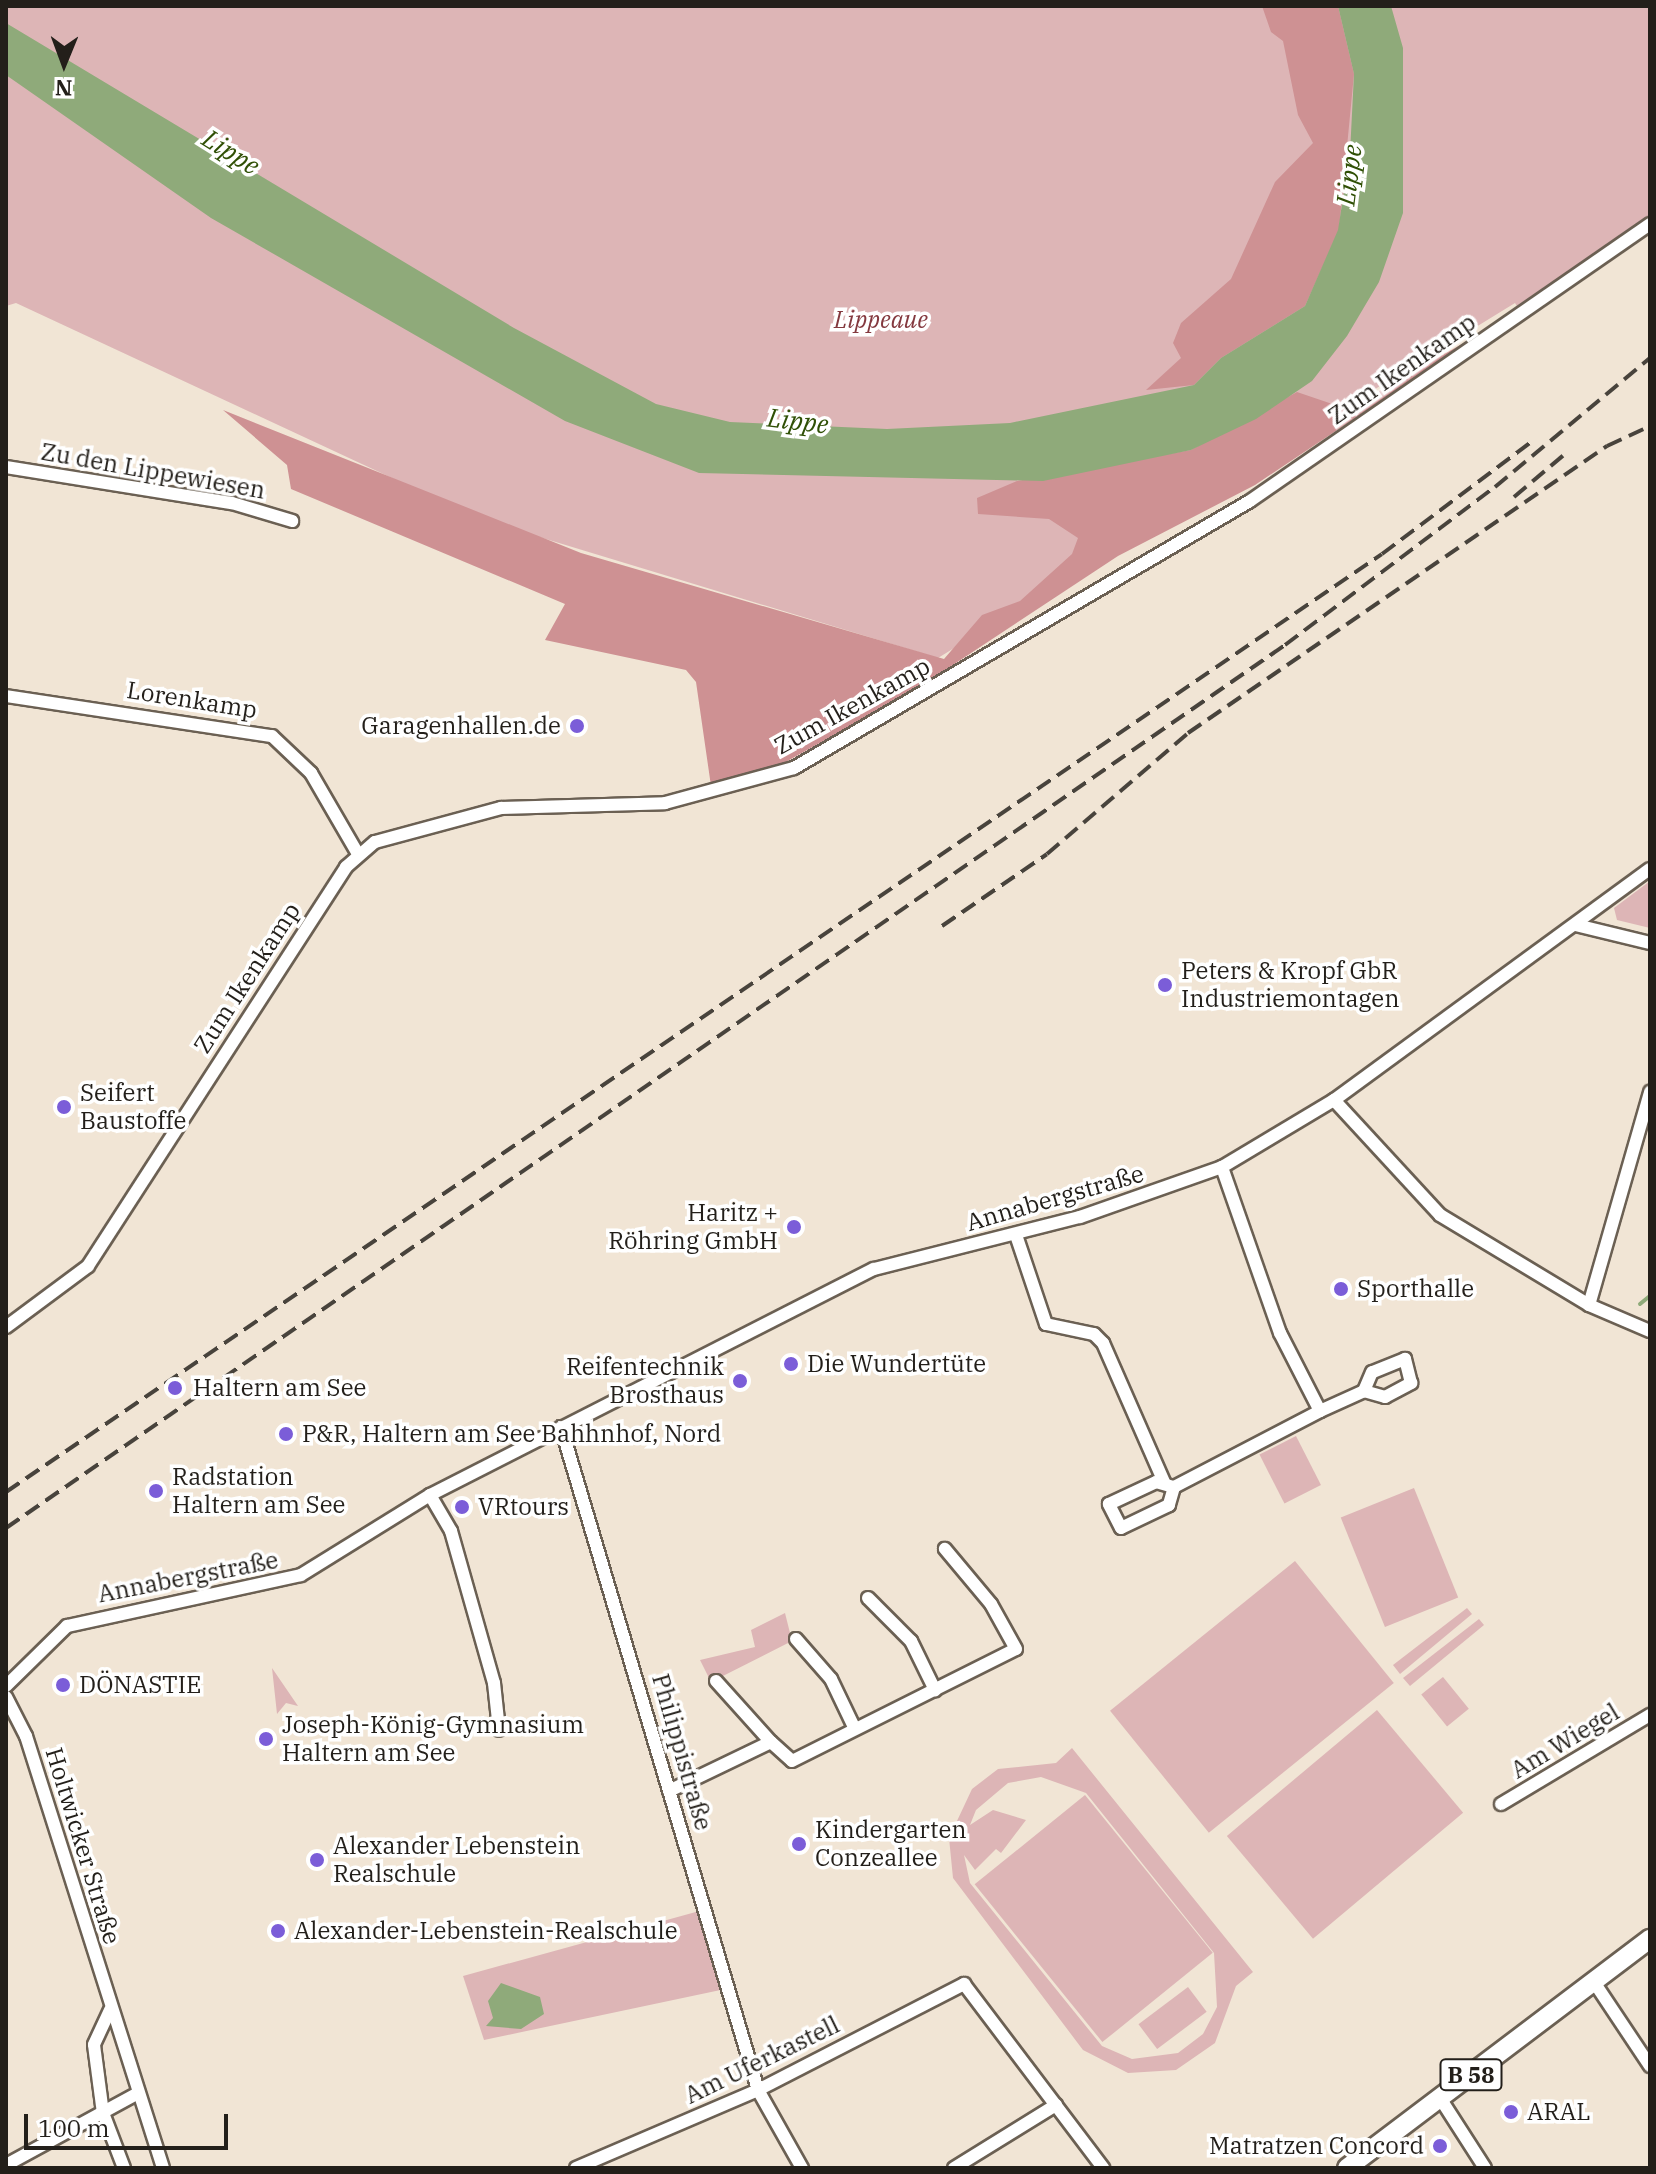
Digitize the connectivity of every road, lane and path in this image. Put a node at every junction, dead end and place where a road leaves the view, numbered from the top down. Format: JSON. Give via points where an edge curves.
{"nodes":[{"id":1,"x":1650,"y":224,"type":"edge"},
{"id":2,"x":6,"y":467,"type":"edge"},
{"id":3,"x":292,"y":521,"type":"dead end"},
{"id":4,"x":6,"y":696,"type":"edge"},
{"id":5,"x":358,"y":854,"type":"junction"},
{"id":6,"x":1650,"y":869,"type":"edge"},
{"id":7,"x":1576,"y":925,"type":"junction"},
{"id":8,"x":1650,"y":943,"type":"edge"},
{"id":9,"x":1650,"y":1092,"type":"edge"},
{"id":10,"x":1334,"y":1100,"type":"junction"},
{"id":11,"x":1222,"y":1167,"type":"junction"},
{"id":12,"x":1016,"y":1235,"type":"junction"},
{"id":13,"x":1589,"y":1305,"type":"junction"},
{"id":14,"x":6,"y":1327,"type":"edge"},
{"id":15,"x":1650,"y":1331,"type":"edge"},
{"id":16,"x":1364,"y":1391,"type":"dead end"},
{"id":17,"x":1320,"y":1411,"type":"junction"},
{"id":18,"x":561,"y":1427,"type":"junction"},
{"id":19,"x":1170,"y":1485,"type":"junction"},
{"id":20,"x":430,"y":1495,"type":"junction"},
{"id":21,"x":945,"y":1549,"type":"dead end"},
{"id":22,"x":868,"y":1598,"type":"dead end"},
{"id":23,"x":796,"y":1639,"type":"dead end"},
{"id":24,"x":716,"y":1681,"type":"dead end"},
{"id":25,"x":6,"y":1686,"type":"edge"},
{"id":26,"x":935,"y":1690,"type":"junction"},
{"id":27,"x":6,"y":1697,"type":"edge"},
{"id":28,"x":1650,"y":1715,"type":"edge"},
{"id":29,"x":855,"y":1729,"type":"junction"},
{"id":30,"x":499,"y":1730,"type":"dead end"},
{"id":31,"x":771,"y":1742,"type":"junction"},
{"id":32,"x":669,"y":1791,"type":"junction"},
{"id":33,"x":1501,"y":1804,"type":"dead end"},
{"id":34,"x":1650,"y":1939,"type":"edge"},
{"id":35,"x":1594,"y":1982,"type":"junction"},
{"id":36,"x":110,"y":2010,"type":"junction"},
{"id":37,"x":1650,"y":2066,"type":"edge"},
{"id":38,"x":758,"y":2090,"type":"junction"},
{"id":39,"x":136,"y":2094,"type":"junction"},
{"id":40,"x":1440,"y":2098,"type":"junction"},
{"id":41,"x":1056,"y":2105,"type":"junction"},
{"id":42,"x":103,"y":2113,"type":"junction"},
{"id":43,"x":6,"y":2165,"type":"edge"},
{"id":44,"x":124,"y":2168,"type":"edge"},
{"id":45,"x":163,"y":2168,"type":"edge"},
{"id":46,"x":576,"y":2168,"type":"edge"},
{"id":47,"x":802,"y":2168,"type":"edge"},
{"id":48,"x":954,"y":2168,"type":"edge"},
{"id":49,"x":1103,"y":2168,"type":"edge"},
{"id":50,"x":1347,"y":2168,"type":"edge"},
{"id":51,"x":1485,"y":2168,"type":"edge"}],
"edges":[{"from":1,"to":5,"type":"street","name":"Zum Ikenkamp","via":[[1250,501],[794,768],[665,803],[501,808],[429,823]]},
{"from":2,"to":3,"type":"street","name":"Zu den Lippewiesen","via":[[232,503]]},
{"from":4,"to":5,"type":"street","name":"Lorenkamp","via":[[272,736],[311,773]]},
{"from":5,"to":14,"type":"street","name":"Zum Ikenkamp","via":[[88,1266]]},
{"from":6,"to":7,"type":"street","name":"Annabergstraße"},
{"from":7,"to":8,"type":"street"},
{"from":7,"to":10,"type":"street","name":"Annabergstraße"},
{"from":9,"to":13,"type":"street"},
{"from":10,"to":11,"type":"street","name":"Annabergstraße"},
{"from":10,"to":13,"type":"street","via":[[1440,1215]]},
{"from":11,"to":12,"type":"street","name":"Annabergstraße"},
{"from":11,"to":17,"type":"street","via":[[1280,1333]]},
{"from":12,"to":18,"type":"street","name":"Annabergstraße","via":[[874,1269]]},
{"from":12,"to":19,"type":"street","via":[[1046,1324],[1094,1334],[1103,1343]]},
{"from":13,"to":15,"type":"street"},
{"from":16,"to":17,"type":"street"},
{"from":17,"to":19,"type":"street"},
{"from":18,"to":20,"type":"street","name":"Annabergstraße"},
{"from":18,"to":32,"type":"street","name":"Philippistraße"},
{"from":19,"to":19,"type":"street","via":[[1109,1504],[1121,1528],[1169,1505]]},
{"from":20,"to":25,"type":"street","name":"Annabergstraße","via":[[301,1575],[67,1626]]},
{"from":20,"to":30,"type":"street","via":[[451,1531],[494,1683]]},
{"from":21,"to":26,"type":"street","via":[[991,1604],[1016,1649]]},
{"from":22,"to":26,"type":"street","via":[[911,1641]]},
{"from":23,"to":29,"type":"street","via":[[831,1679]]},
{"from":24,"to":31,"type":"street"},
{"from":26,"to":29,"type":"street"},
{"from":27,"to":36,"type":"street","name":"Holtwicker Straße","via":[[26,1736]]},
{"from":28,"to":33,"type":"street","name":"Am Wiegel"},
{"from":29,"to":31,"type":"street","via":[[792,1761]]},
{"from":31,"to":32,"type":"street"},
{"from":32,"to":38,"type":"street","name":"Philippistraße"},
{"from":34,"to":35,"type":"main road","number":"B 58"},
{"from":35,"to":37,"type":"street"},
{"from":35,"to":40,"type":"main road","number":"B 58"},
{"from":36,"to":39,"type":"street","name":"Holtwicker Straße"},
{"from":36,"to":42,"type":"street","via":[[94,2045]]},
{"from":38,"to":41,"type":"street","name":"Am Uferkastell","via":[[964,1984]]},
{"from":38,"to":46,"type":"street","name":"Am Uferkastell"},
{"from":38,"to":47,"type":"street","name":"Philippistraße"},
{"from":39,"to":42,"type":"street"},
{"from":39,"to":45,"type":"street","name":"Holtwicker Straße"},
{"from":40,"to":50,"type":"main road","number":"B 58"},
{"from":40,"to":51,"type":"street"},
{"from":41,"to":48,"type":"street"},
{"from":41,"to":49,"type":"street"},
{"from":42,"to":43,"type":"street"},
{"from":42,"to":44,"type":"street"}]}
